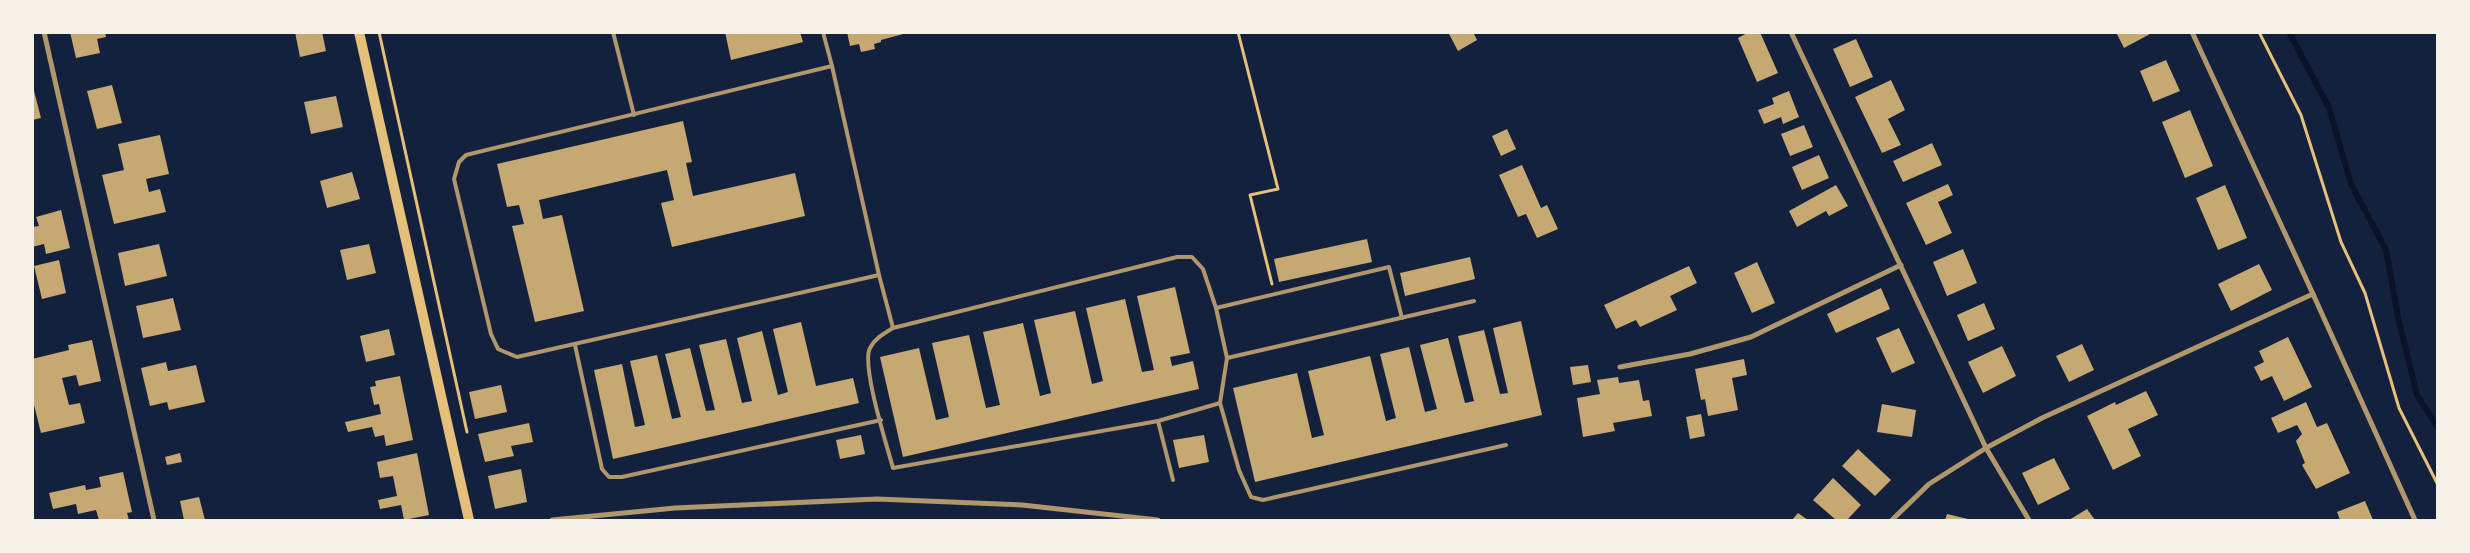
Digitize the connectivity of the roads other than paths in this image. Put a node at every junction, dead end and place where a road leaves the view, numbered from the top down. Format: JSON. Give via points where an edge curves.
{"nodes":[{"id":1,"x":44,"y":32,"type":"edge"},
{"id":2,"x":359,"y":32,"type":"edge"},
{"id":3,"x":613,"y":32,"type":"edge"},
{"id":4,"x":823,"y":32,"type":"edge"},
{"id":5,"x":1792,"y":32,"type":"edge"},
{"id":6,"x":2192,"y":32,"type":"edge"},
{"id":7,"x":832,"y":66,"type":"junction"},
{"id":8,"x":634,"y":115,"type":"junction"},
{"id":9,"x":1900,"y":265,"type":"junction"},
{"id":10,"x":879,"y":275,"type":"junction"},
{"id":11,"x":2313,"y":294,"type":"junction"},
{"id":12,"x":1474,"y":301,"type":"dead end"},
{"id":13,"x":1216,"y":308,"type":"junction"},
{"id":14,"x":1402,"y":318,"type":"junction"},
{"id":15,"x":893,"y":328,"type":"junction"},
{"id":16,"x":576,"y":344,"type":"junction"},
{"id":17,"x":1227,"y":358,"type":"junction"},
{"id":18,"x":1620,"y":366,"type":"dead end"},
{"id":19,"x":1220,"y":403,"type":"junction"},
{"id":20,"x":881,"y":420,"type":"junction"},
{"id":21,"x":1158,"y":421,"type":"junction"},
{"id":22,"x":1506,"y":444,"type":"dead end"},
{"id":23,"x":1986,"y":448,"type":"junction"},
{"id":24,"x":1173,"y":480,"type":"dead end"},
{"id":25,"x":154,"y":520,"type":"edge"},
{"id":26,"x":469,"y":520,"type":"edge"},
{"id":27,"x":552,"y":520,"type":"edge"},
{"id":28,"x":1158,"y":520,"type":"edge"},
{"id":29,"x":1892,"y":520,"type":"edge"},
{"id":30,"x":2029,"y":520,"type":"edge"},
{"id":31,"x":2415,"y":520,"type":"edge"}],
"edges":[{"from":1,"to":25,"type":"street"},
{"from":2,"to":26,"type":"main road"},
{"from":3,"to":8,"type":"lane"},
{"from":4,"to":7,"type":"lane"},
{"from":5,"to":9,"type":"street"},
{"from":6,"to":11,"type":"street"},
{"from":7,"to":8,"type":"lane"},
{"from":7,"to":10,"type":"lane"},
{"from":8,"to":16,"type":"lane","via":[[466,155],[454,179],[491,334],[498,349],[517,357]]},
{"from":9,"to":18,"type":"street","via":[[1751,337],[1690,354]]},
{"from":9,"to":23,"type":"street"},
{"from":10,"to":15,"type":"lane"},
{"from":10,"to":16,"type":"lane"},
{"from":11,"to":23,"type":"street","via":[[2042,418]]},
{"from":11,"to":31,"type":"street"},
{"from":12,"to":14,"type":"lane"},
{"from":13,"to":14,"type":"lane","via":[[1389,267]]},
{"from":13,"to":15,"type":"lane","via":[[1203,269],[1192,257],[1177,257]]},
{"from":13,"to":17,"type":"lane"},
{"from":14,"to":17,"type":"lane"},
{"from":15,"to":20,"type":"lane","via":[[880,336],[870,349],[869,374]]},
{"from":16,"to":20,"type":"lane","via":[[602,468],[610,477]]},
{"from":17,"to":19,"type":"lane"},
{"from":19,"to":21,"type":"lane"},
{"from":19,"to":22,"type":"lane","via":[[1243,482],[1252,497],[1263,500]]},
{"from":20,"to":21,"type":"lane","via":[[893,468]]},
{"from":21,"to":24,"type":"lane"},
{"from":23,"to":29,"type":"street","via":[[1929,484]]},
{"from":23,"to":30,"type":"street"},
{"from":27,"to":28,"type":"street","via":[[675,508],[876,499],[1022,505]]}]}
